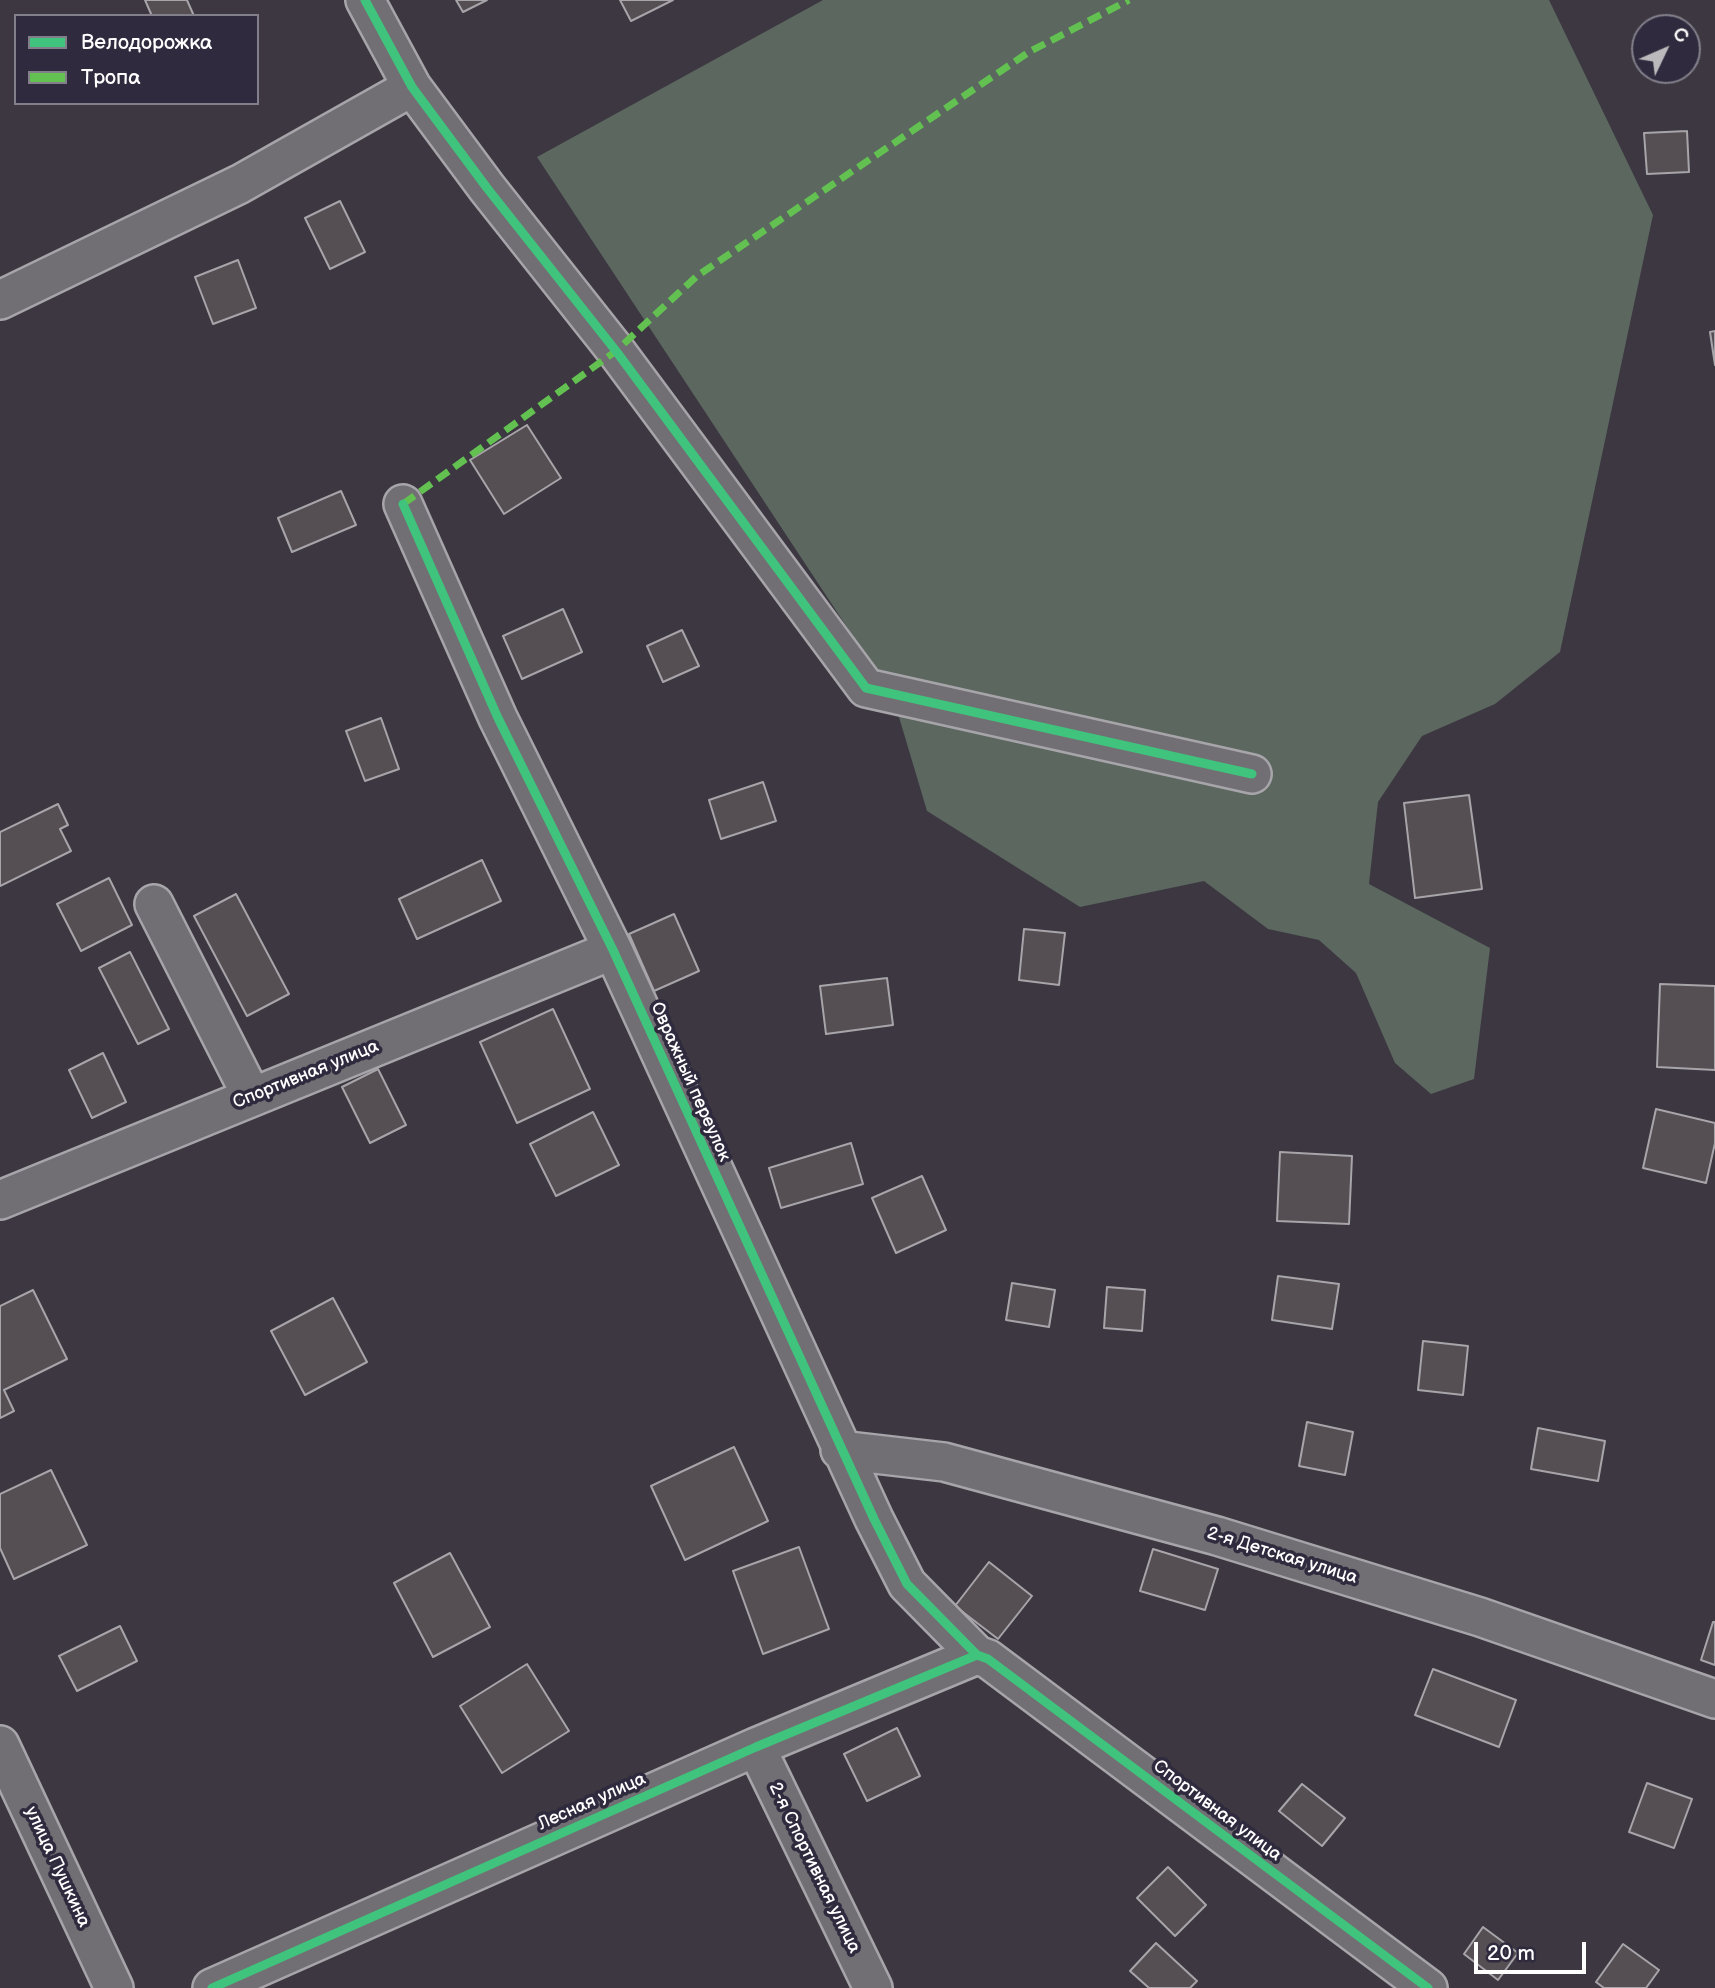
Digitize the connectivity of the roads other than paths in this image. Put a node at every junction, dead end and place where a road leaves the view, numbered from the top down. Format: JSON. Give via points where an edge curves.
{"nodes":[{"id":1,"x":366,"y":0,"type":"edge"},
{"id":2,"x":412,"y":87,"type":"junction"},
{"id":3,"x":0,"y":300,"type":"edge"},
{"id":4,"x":403,"y":504,"type":"dead end"},
{"id":5,"x":1252,"y":775,"type":"dead end"},
{"id":6,"x":154,"y":904,"type":"dead end"},
{"id":7,"x":613,"y":950,"type":"junction"},
{"id":8,"x":252,"y":1097,"type":"junction"},
{"id":9,"x":0,"y":1200,"type":"edge"},
{"id":10,"x":840,"y":1450,"type":"junction"},
{"id":11,"x":982,"y":1657,"type":"junction"},
{"id":12,"x":1715,"y":1699,"type":"edge"},
{"id":13,"x":0,"y":1745,"type":"edge"},
{"id":14,"x":756,"y":1747,"type":"junction"},
{"id":15,"x":114,"y":1988,"type":"edge"},
{"id":16,"x":212,"y":1988,"type":"edge"},
{"id":17,"x":873,"y":1988,"type":"edge"},
{"id":18,"x":1428,"y":1988,"type":"edge"}],
"edges":[{"from":1,"to":2,"type":"street"},
{"from":2,"to":3,"type":"street","via":[[240,184]]},
{"from":2,"to":5,"type":"street","via":[[616,351],[866,688]]},
{"from":4,"to":7,"type":"street","name":"Овражный переулок","via":[[498,718]]},
{"from":6,"to":8,"type":"street"},
{"from":7,"to":8,"type":"street","name":"Спортивная улица"},
{"from":7,"to":10,"type":"street","name":"Овражный переулок"},
{"from":8,"to":9,"type":"street","name":"Спортивная улица"},
{"from":10,"to":11,"type":"street","name":"Овражный переулок","via":[[907,1584]]},
{"from":10,"to":12,"type":"street","name":"2-я Детская улица","via":[[944,1462],[1217,1536],[1480,1617]]},
{"from":11,"to":14,"type":"street","name":"Лесная улица"},
{"from":11,"to":18,"type":"street","name":"Спортивная улица"},
{"from":13,"to":15,"type":"street","name":"улица Пушкина"},
{"from":14,"to":16,"type":"street","name":"Лесная улица"},
{"from":14,"to":17,"type":"street","name":"2-я Спортивная улица"}]}
